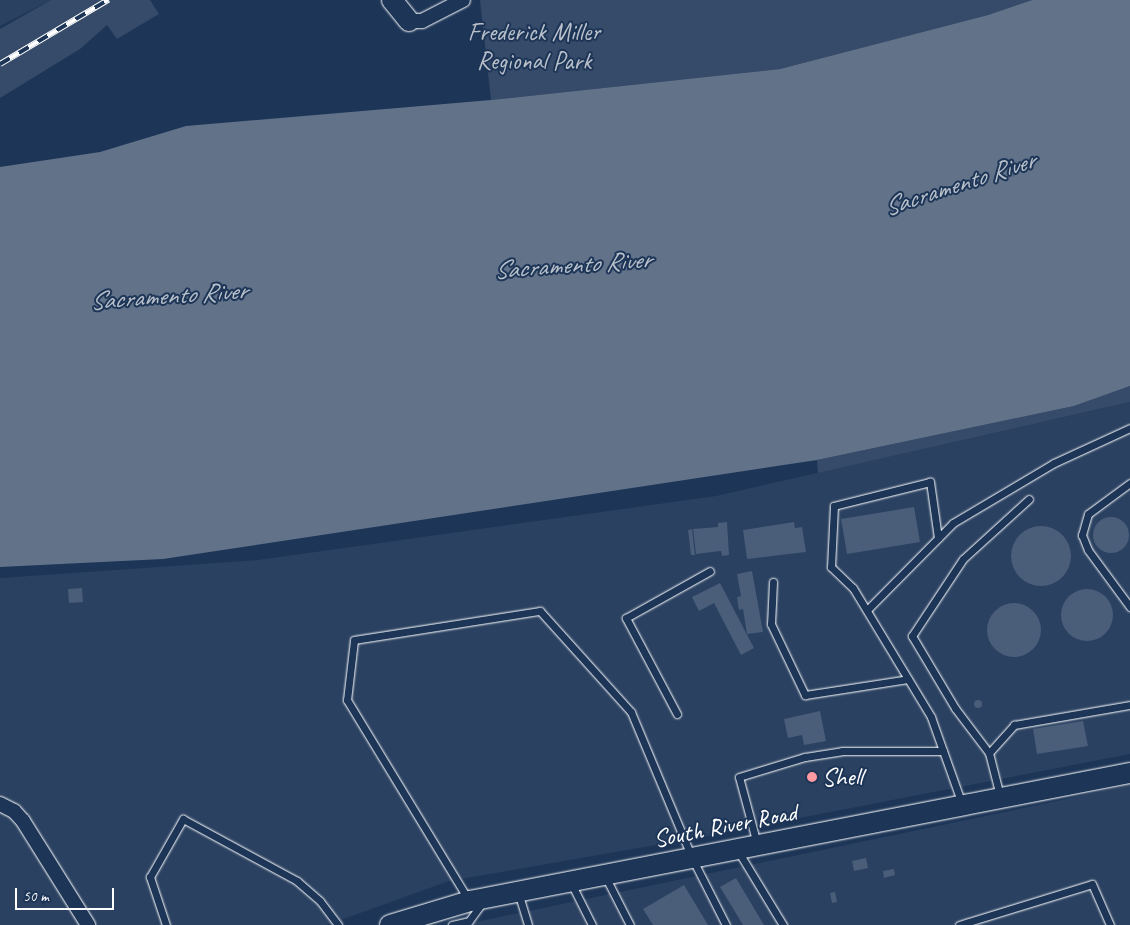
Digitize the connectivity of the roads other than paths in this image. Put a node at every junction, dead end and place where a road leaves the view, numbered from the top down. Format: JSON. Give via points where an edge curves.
{"nodes":[{"id":1,"x":392,"y":0,"type":"edge"},
{"id":2,"x":463,"y":0,"type":"edge"},
{"id":3,"x":409,"y":22,"type":"joint"},
{"id":4,"x":1130,"y":428,"type":"edge"},
{"id":5,"x":1130,"y":483,"type":"edge"},
{"id":6,"x":1029,"y":499,"type":"dead end"},
{"id":7,"x":938,"y":538,"type":"junction"},
{"id":8,"x":710,"y":571,"type":"dead end"},
{"id":9,"x":773,"y":582,"type":"dead end"},
{"id":10,"x":1130,"y":607,"type":"edge"},
{"id":11,"x":867,"y":610,"type":"junction"},
{"id":12,"x":908,"y":679,"type":"junction"},
{"id":13,"x":1130,"y":705,"type":"edge"},
{"id":14,"x":676,"y":714,"type":"dead end"},
{"id":15,"x":943,"y":751,"type":"junction"},
{"id":16,"x":989,"y":753,"type":"junction"},
{"id":17,"x":1130,"y":773,"type":"edge"},
{"id":18,"x":1001,"y":799,"type":"junction"},
{"id":19,"x":0,"y":804,"type":"edge"},
{"id":20,"x":963,"y":806,"type":"junction"},
{"id":21,"x":748,"y":848,"type":"junction"},
{"id":22,"x":693,"y":860,"type":"junction"},
{"id":23,"x":605,"y":876,"type":"junction"},
{"id":24,"x":571,"y":882,"type":"junction"},
{"id":25,"x":518,"y":892,"type":"junction"},
{"id":26,"x":478,"y":899,"type":"junction"},
{"id":27,"x":404,"y":923,"type":"edge"},
{"id":28,"x":88,"y":925,"type":"edge"},
{"id":29,"x":166,"y":925,"type":"edge"},
{"id":30,"x":338,"y":925,"type":"edge"},
{"id":31,"x":452,"y":925,"type":"edge"},
{"id":32,"x":528,"y":925,"type":"edge"},
{"id":33,"x":592,"y":925,"type":"edge"},
{"id":34,"x":630,"y":925,"type":"edge"},
{"id":35,"x":726,"y":925,"type":"edge"},
{"id":36,"x":782,"y":925,"type":"edge"},
{"id":37,"x":959,"y":925,"type":"edge"},
{"id":38,"x":1110,"y":925,"type":"edge"}],
"edges":[{"from":1,"to":3,"type":"street"},
{"from":2,"to":3,"type":"street","via":[[422,21]]},
{"from":4,"to":7,"type":"lane","via":[[1054,462],[953,523]]},
{"from":5,"to":10,"type":"lane","via":[[1088,514],[1082,534],[1088,550]]},
{"from":6,"to":16,"type":"lane","via":[[963,559],[912,636],[954,708]]},
{"from":7,"to":11,"type":"lane"},
{"from":7,"to":11,"type":"lane","via":[[930,482],[834,506],[831,567],[853,588]]},
{"from":8,"to":14,"type":"lane","via":[[626,618]]},
{"from":9,"to":12,"type":"lane","via":[[771,624],[805,695]]},
{"from":11,"to":12,"type":"lane"},
{"from":12,"to":15,"type":"lane","via":[[931,717]]},
{"from":13,"to":16,"type":"lane","via":[[1014,725]]},
{"from":15,"to":20,"type":"lane"},
{"from":15,"to":21,"type":"lane","via":[[842,751],[805,757],[739,777]]},
{"from":16,"to":18,"type":"lane"},
{"from":17,"to":18,"type":"street","name":"South River Road"},
{"from":18,"to":20,"type":"street","name":"South River Road"},
{"from":19,"to":28,"type":"street","via":[[14,811],[23,821]]},
{"from":20,"to":21,"type":"street","name":"South River Road"},
{"from":21,"to":22,"type":"street","name":"South River Road"},
{"from":21,"to":36,"type":"lane"},
{"from":22,"to":23,"type":"street","name":"South River Road"},
{"from":22,"to":26,"type":"lane","via":[[631,712],[540,611],[354,640],[347,700]]},
{"from":22,"to":35,"type":"lane"},
{"from":23,"to":24,"type":"street","name":"South River Road"},
{"from":23,"to":34,"type":"lane"},
{"from":24,"to":25,"type":"street","name":"South River Road"},
{"from":24,"to":33,"type":"lane"},
{"from":25,"to":26,"type":"street","name":"South River Road"},
{"from":25,"to":32,"type":"lane"},
{"from":26,"to":27,"type":"street","name":"South River Road"},
{"from":26,"to":31,"type":"lane","via":[[469,921]]},
{"from":29,"to":30,"type":"lane","via":[[150,878],[184,819],[297,881],[320,901]]},
{"from":37,"to":38,"type":"lane","via":[[1092,884]]}]}
